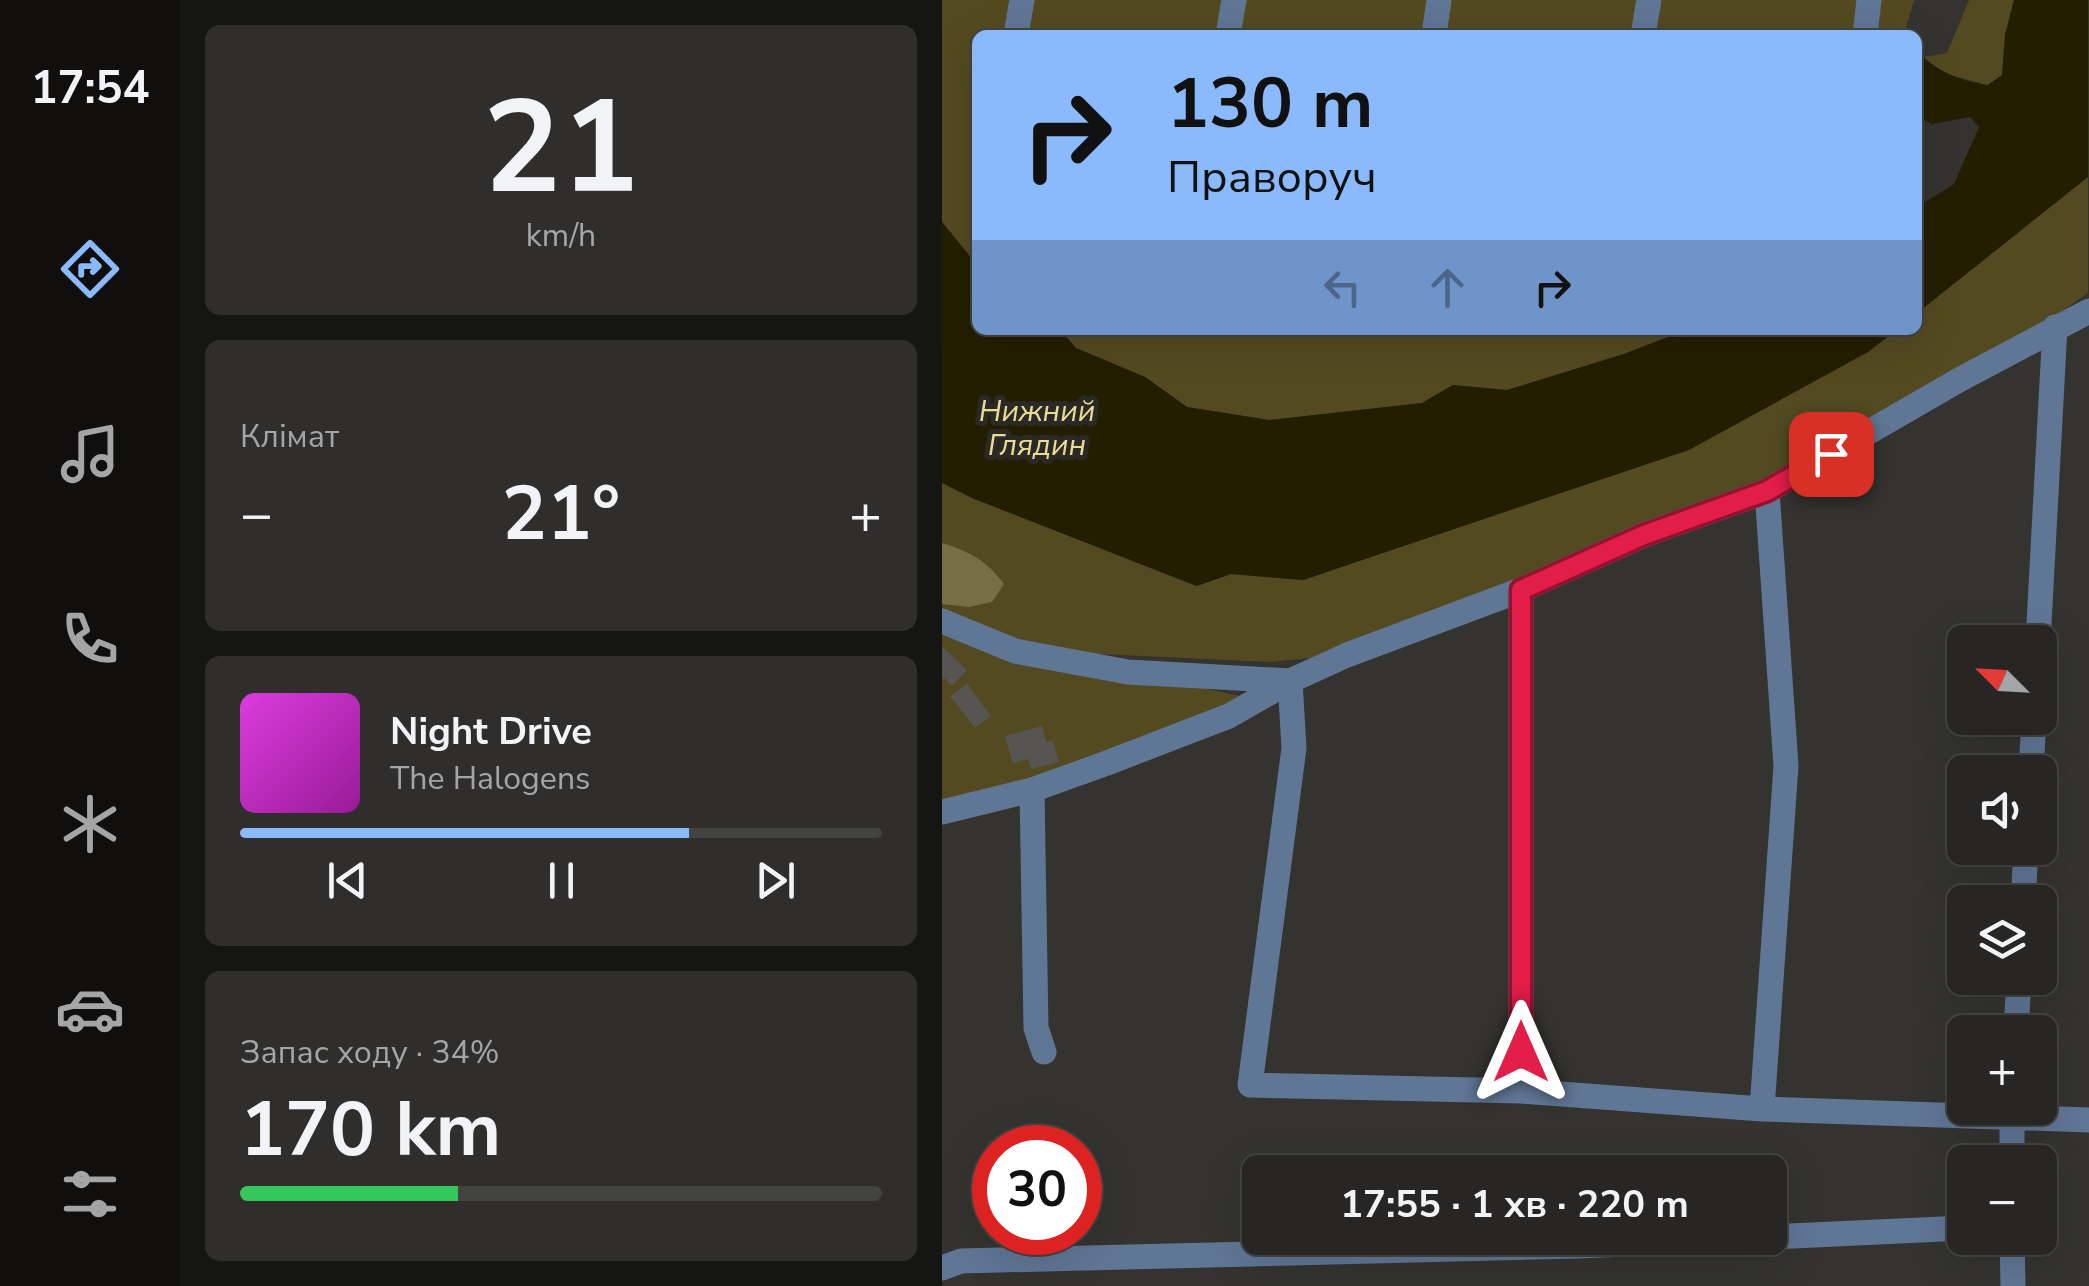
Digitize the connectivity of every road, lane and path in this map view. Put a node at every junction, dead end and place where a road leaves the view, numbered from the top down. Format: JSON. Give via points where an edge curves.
{"nodes":[{"id":1,"x":1022,"y":0,"type":"edge"},
{"id":2,"x":1234,"y":0,"type":"edge"},
{"id":3,"x":1440,"y":0,"type":"edge"},
{"id":4,"x":1649,"y":0,"type":"edge"},
{"id":5,"x":1869,"y":0,"type":"edge"},
{"id":6,"x":1017,"y":30,"type":"edge"},
{"id":7,"x":1229,"y":30,"type":"edge"},
{"id":8,"x":1435,"y":30,"type":"edge"},
{"id":9,"x":1644,"y":30,"type":"edge"},
{"id":10,"x":1866,"y":30,"type":"edge"},
{"id":11,"x":2088,"y":311,"type":"edge"},
{"id":12,"x":2055,"y":327,"type":"junction"},
{"id":13,"x":1767,"y":491,"type":"junction"},
{"id":14,"x":1521,"y":590,"type":"junction"},
{"id":15,"x":942,"y":621,"type":"edge"},
{"id":16,"x":2039,"y":625,"type":"edge"},
{"id":17,"x":1290,"y":681,"type":"junction"},
{"id":18,"x":1032,"y":790,"type":"junction"},
{"id":19,"x":942,"y":812,"type":"edge"},
{"id":20,"x":1044,"y":1052,"type":"dead end"},
{"id":21,"x":1521,"y":1090,"type":"junction"},
{"id":22,"x":1762,"y":1109,"type":"junction"},
{"id":23,"x":1947,"y":1112,"type":"edge"},
{"id":24,"x":2057,"y":1117,"type":"edge"},
{"id":25,"x":2088,"y":1120,"type":"edge"},
{"id":26,"x":1947,"y":1229,"type":"edge"},
{"id":27,"x":1787,"y":1236,"type":"edge"},
{"id":28,"x":1242,"y":1254,"type":"edge"},
{"id":29,"x":2013,"y":1255,"type":"edge"},
{"id":30,"x":942,"y":1268,"type":"edge"},
{"id":31,"x":2014,"y":1286,"type":"edge"}],
"edges":[{"from":1,"to":6,"type":"street"},
{"from":2,"to":7,"type":"street"},
{"from":3,"to":8,"type":"street"},
{"from":4,"to":9,"type":"street"},
{"from":5,"to":10,"type":"street"},
{"from":11,"to":12,"type":"street"},
{"from":12,"to":13,"type":"street"},
{"from":12,"to":16,"type":"street"},
{"from":13,"to":14,"type":"street","via":[[1644,535]]},
{"from":13,"to":22,"type":"street","via":[[1786,766]]},
{"from":14,"to":17,"type":"street"},
{"from":14,"to":21,"type":"street"},
{"from":15,"to":17,"type":"street","via":[[1016,651],[1128,672]]},
{"from":17,"to":18,"type":"street","via":[[1229,716]]},
{"from":17,"to":21,"type":"street","via":[[1294,748],[1250,1085]]},
{"from":18,"to":19,"type":"street"},
{"from":18,"to":20,"type":"street","via":[[1036,1028]]},
{"from":21,"to":22,"type":"street"},
{"from":22,"to":23,"type":"street"},
{"from":24,"to":25,"type":"street"},
{"from":26,"to":27,"type":"street"},
{"from":28,"to":30,"type":"street","via":[[961,1261]]},
{"from":29,"to":31,"type":"street"}]}
